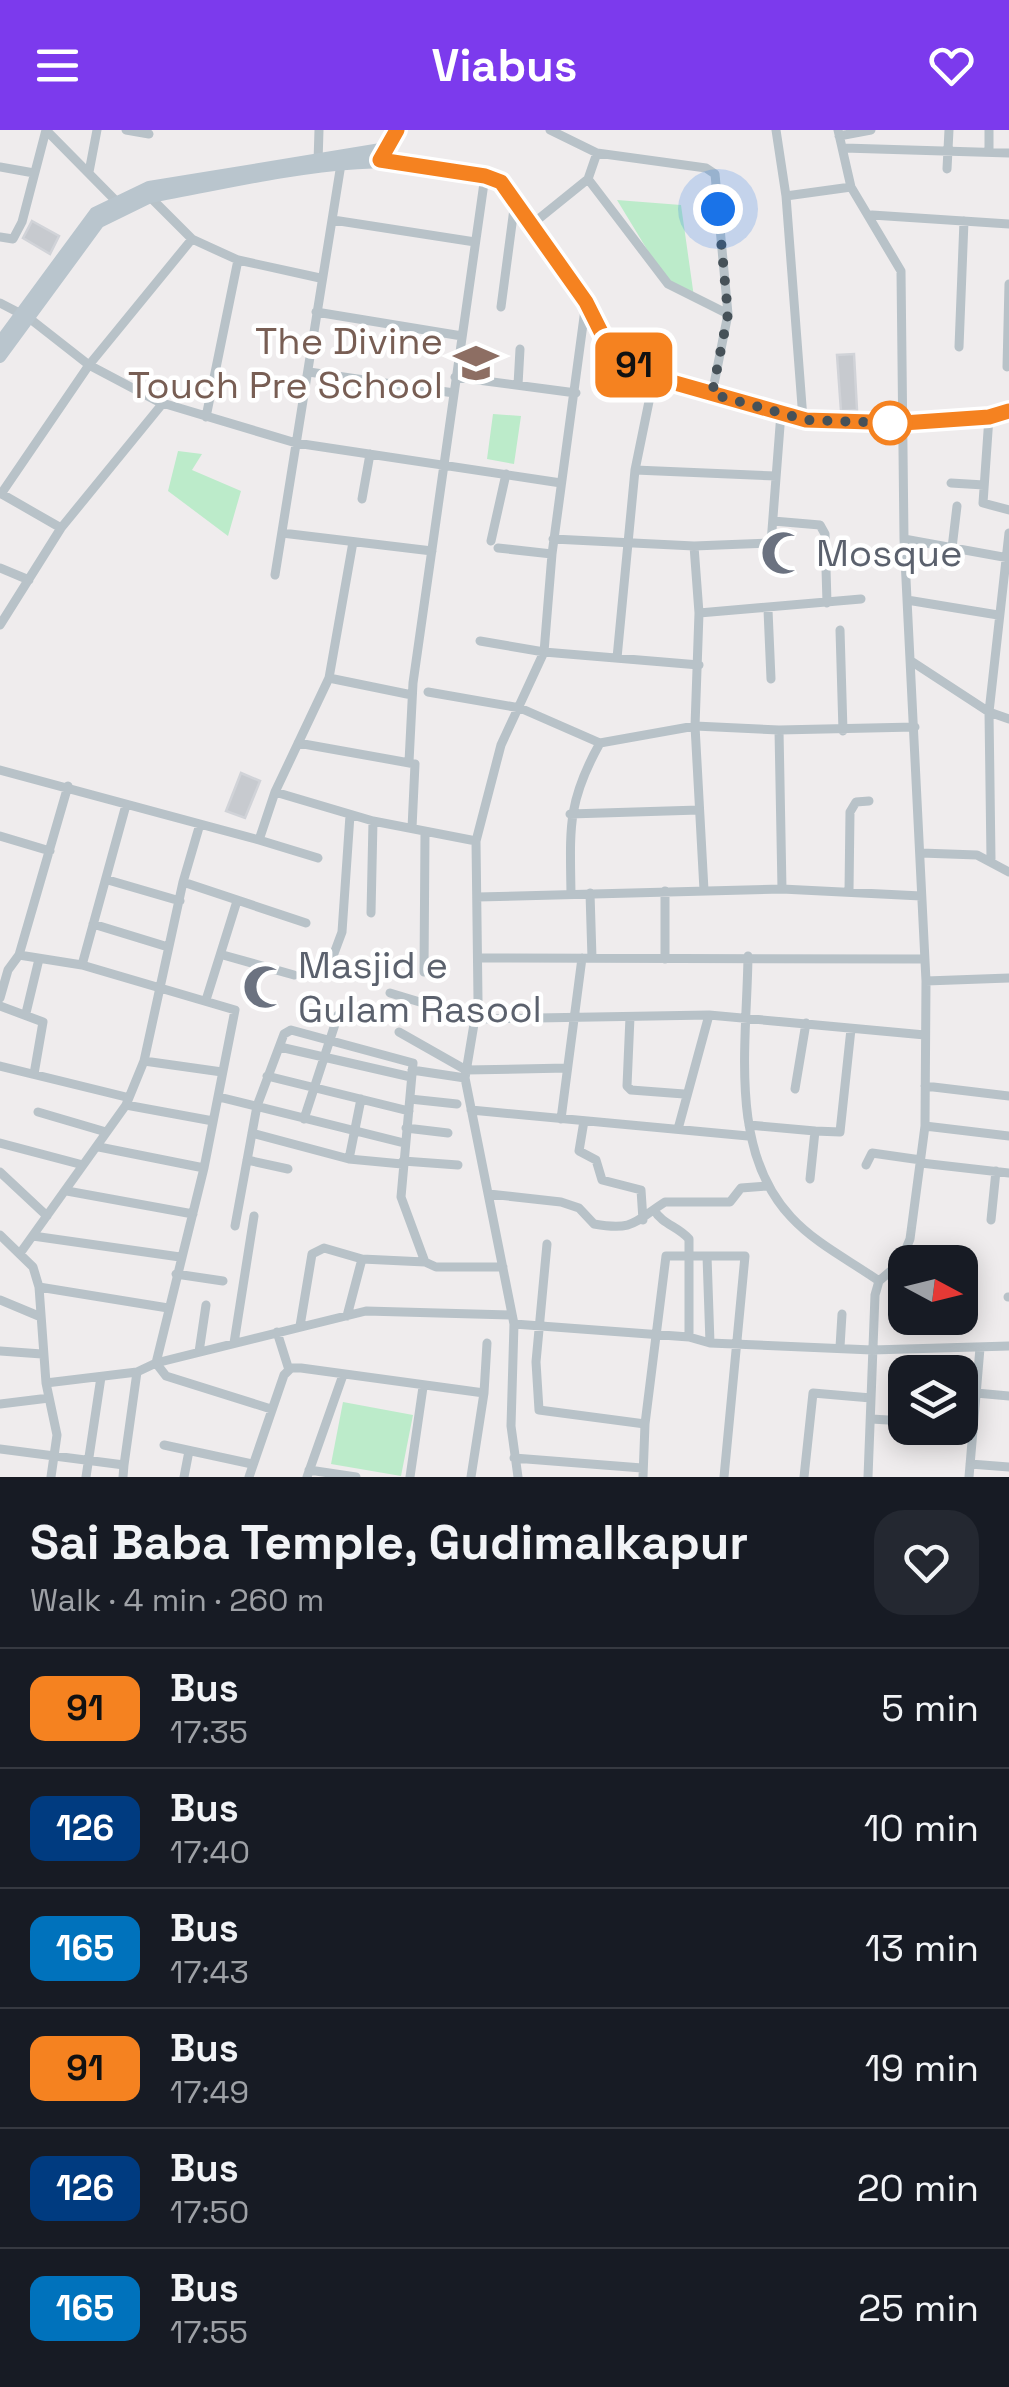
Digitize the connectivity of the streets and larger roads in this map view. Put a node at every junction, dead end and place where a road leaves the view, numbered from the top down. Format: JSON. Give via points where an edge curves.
{"nodes":[{"id":1,"x":96,"y":130,"type":"edge"},
{"id":2,"x":126,"y":130,"type":"edge"},
{"id":3,"x":319,"y":130,"type":"edge"},
{"id":4,"x":397,"y":130,"type":"edge"},
{"id":5,"x":550,"y":130,"type":"edge"},
{"id":6,"x":776,"y":130,"type":"edge"},
{"id":7,"x":871,"y":130,"type":"edge"},
{"id":8,"x":949,"y":130,"type":"edge"},
{"id":9,"x":989,"y":130,"type":"edge"},
{"id":10,"x":838,"y":133,"type":"edge"},
{"id":11,"x":149,"y":134,"type":"dead end"},
{"id":12,"x":568,"y":134,"type":"edge"},
{"id":13,"x":844,"y":148,"type":"junction"},
{"id":14,"x":948,"y":150,"type":"junction"},
{"id":15,"x":989,"y":151,"type":"junction"},
{"id":16,"x":596,"y":153,"type":"junction"},
{"id":17,"x":1009,"y":153,"type":"edge"},
{"id":18,"x":384,"y":154,"type":"junction"},
{"id":19,"x":341,"y":161,"type":"junction"},
{"id":20,"x":318,"y":164,"type":"junction"},
{"id":21,"x":0,"y":167,"type":"edge"},
{"id":22,"x":947,"y":169,"type":"dead end"},
{"id":23,"x":89,"y":172,"type":"junction"},
{"id":24,"x":34,"y":173,"type":"junction"},
{"id":25,"x":485,"y":176,"type":"junction"},
{"id":26,"x":588,"y":179,"type":"junction"},
{"id":27,"x":851,"y":187,"type":"junction"},
{"id":28,"x":786,"y":196,"type":"junction"},
{"id":29,"x":150,"y":197,"type":"junction"},
{"id":30,"x":515,"y":199,"type":"junction"},
{"id":31,"x":119,"y":204,"type":"junction"},
{"id":32,"x":872,"y":215,"type":"junction"},
{"id":33,"x":333,"y":220,"type":"junction"},
{"id":34,"x":964,"y":221,"type":"junction"},
{"id":35,"x":1009,"y":224,"type":"edge"},
{"id":36,"x":531,"y":225,"type":"junction"},
{"id":37,"x":0,"y":237,"type":"edge"},
{"id":38,"x":192,"y":238,"type":"junction"},
{"id":39,"x":475,"y":242,"type":"junction"},
{"id":40,"x":238,"y":260,"type":"junction"},
{"id":41,"x":320,"y":278,"type":"junction"},
{"id":42,"x":1009,"y":284,"type":"edge"},
{"id":43,"x":586,"y":302,"type":"junction"},
{"id":44,"x":0,"y":304,"type":"edge"},
{"id":45,"x":502,"y":307,"type":"dead end"},
{"id":46,"x":316,"y":312,"type":"junction"},
{"id":47,"x":728,"y":314,"type":"junction"},
{"id":48,"x":25,"y":316,"type":"junction"},
{"id":49,"x":462,"y":336,"type":"junction"},
{"id":50,"x":0,"y":342,"type":"edge"},
{"id":51,"x":959,"y":347,"type":"dead end"},
{"id":52,"x":520,"y":349,"type":"dead end"},
{"id":53,"x":0,"y":357,"type":"edge"},
{"id":54,"x":89,"y":365,"type":"junction"},
{"id":55,"x":1008,"y":368,"type":"edge"},
{"id":56,"x":308,"y":372,"type":"junction"},
{"id":57,"x":455,"y":377,"type":"junction"},
{"id":58,"x":654,"y":377,"type":"junction"},
{"id":59,"x":518,"y":386,"type":"junction"},
{"id":60,"x":454,"y":392,"type":"junction"},
{"id":61,"x":576,"y":393,"type":"junction"},
{"id":62,"x":712,"y":394,"type":"junction"},
{"id":63,"x":163,"y":404,"type":"junction"},
{"id":64,"x":1009,"y":411,"type":"edge"},
{"id":65,"x":781,"y":413,"type":"junction"},
{"id":66,"x":206,"y":417,"type":"junction"},
{"id":67,"x":989,"y":417,"type":"junction"},
{"id":68,"x":803,"y":419,"type":"junction"},
{"id":69,"x":903,"y":423,"type":"junction"},
{"id":70,"x":296,"y":443,"type":"junction"},
{"id":71,"x":370,"y":454,"type":"junction"},
{"id":72,"x":444,"y":464,"type":"junction"},
{"id":73,"x":635,"y":470,"type":"junction"},
{"id":74,"x":506,"y":474,"type":"junction"},
{"id":75,"x":776,"y":476,"type":"junction"},
{"id":76,"x":561,"y":483,"type":"junction"},
{"id":77,"x":950,"y":483,"type":"dead end"},
{"id":78,"x":984,"y":485,"type":"junction"},
{"id":79,"x":1,"y":494,"type":"edge"},
{"id":80,"x":362,"y":498,"type":"dead end"},
{"id":81,"x":957,"y":506,"type":"dead end"},
{"id":82,"x":1009,"y":510,"type":"edge"},
{"id":83,"x":773,"y":521,"type":"junction"},
{"id":84,"x":61,"y":528,"type":"junction"},
{"id":85,"x":282,"y":533,"type":"junction"},
{"id":86,"x":1009,"y":533,"type":"edge"},
{"id":87,"x":554,"y":539,"type":"junction"},
{"id":88,"x":904,"y":539,"type":"junction"},
{"id":89,"x":353,"y":542,"type":"junction"},
{"id":90,"x":627,"y":542,"type":"junction"},
{"id":91,"x":694,"y":546,"type":"junction"},
{"id":92,"x":952,"y":548,"type":"junction"},
{"id":93,"x":432,"y":551,"type":"junction"},
{"id":94,"x":552,"y":554,"type":"junction"},
{"id":95,"x":1007,"y":558,"type":"edge"},
{"id":96,"x":0,"y":568,"type":"edge"},
{"id":97,"x":275,"y":576,"type":"dead end"},
{"id":98,"x":29,"y":580,"type":"junction"},
{"id":99,"x":861,"y":600,"type":"dead end"},
{"id":100,"x":907,"y":600,"type":"junction"},
{"id":101,"x":827,"y":602,"type":"junction"},
{"id":102,"x":768,"y":610,"type":"junction"},
{"id":103,"x":698,"y":612,"type":"junction"},
{"id":104,"x":998,"y":616,"type":"junction"},
{"id":105,"x":1,"y":621,"type":"edge"},
{"id":106,"x":840,"y":630,"type":"dead end"},
{"id":107,"x":480,"y":641,"type":"dead end"},
{"id":108,"x":544,"y":652,"type":"junction"},
{"id":109,"x":617,"y":658,"type":"junction"},
{"id":110,"x":911,"y":660,"type":"junction"},
{"id":111,"x":698,"y":665,"type":"junction"},
{"id":112,"x":329,"y":678,"type":"junction"},
{"id":113,"x":771,"y":679,"type":"dead end"},
{"id":114,"x":428,"y":692,"type":"dead end"},
{"id":115,"x":412,"y":695,"type":"junction"},
{"id":116,"x":520,"y":708,"type":"junction"},
{"id":117,"x":989,"y":712,"type":"junction"},
{"id":118,"x":1009,"y":719,"type":"edge"},
{"id":119,"x":695,"y":726,"type":"junction"},
{"id":120,"x":916,"y":727,"type":"junction"},
{"id":121,"x":780,"y":730,"type":"junction"},
{"id":122,"x":843,"y":730,"type":"junction"},
{"id":123,"x":298,"y":743,"type":"junction"},
{"id":124,"x":600,"y":744,"type":"junction"},
{"id":125,"x":409,"y":762,"type":"junction"},
{"id":126,"x":0,"y":770,"type":"edge"},
{"id":127,"x":68,"y":786,"type":"junction"},
{"id":128,"x":275,"y":792,"type":"junction"},
{"id":129,"x":869,"y":801,"type":"dead end"},
{"id":130,"x":126,"y":805,"type":"junction"},
{"id":131,"x":699,"y":810,"type":"junction"},
{"id":132,"x":570,"y":814,"type":"junction"},
{"id":133,"x":350,"y":815,"type":"junction"},
{"id":134,"x":373,"y":821,"type":"junction"},
{"id":135,"x":200,"y":824,"type":"junction"},
{"id":136,"x":412,"y":828,"type":"junction"},
{"id":137,"x":425,"y":833,"type":"junction"},
{"id":138,"x":0,"y":836,"type":"edge"},
{"id":139,"x":258,"y":840,"type":"junction"},
{"id":140,"x":476,"y":841,"type":"junction"},
{"id":141,"x":50,"y":851,"type":"junction"},
{"id":142,"x":920,"y":852,"type":"junction"},
{"id":143,"x":318,"y":858,"type":"dead end"},
{"id":144,"x":991,"y":858,"type":"junction"},
{"id":145,"x":1009,"y":872,"type":"edge"},
{"id":146,"x":108,"y":880,"type":"junction"},
{"id":147,"x":183,"y":882,"type":"junction"},
{"id":148,"x":782,"y":888,"type":"junction"},
{"id":149,"x":704,"y":890,"type":"junction"},
{"id":150,"x":665,"y":891,"type":"junction"},
{"id":151,"x":849,"y":892,"type":"junction"},
{"id":152,"x":590,"y":893,"type":"junction"},
{"id":153,"x":570,"y":894,"type":"junction"},
{"id":154,"x":921,"y":896,"type":"junction"},
{"id":155,"x":477,"y":897,"type":"junction"},
{"id":156,"x":180,"y":901,"type":"junction"},
{"id":157,"x":237,"y":902,"type":"junction"},
{"id":158,"x":372,"y":913,"type":"dead end"},
{"id":159,"x":306,"y":923,"type":"dead end"},
{"id":160,"x":93,"y":924,"type":"junction"},
{"id":161,"x":168,"y":947,"type":"junction"},
{"id":162,"x":19,"y":955,"type":"junction"},
{"id":163,"x":223,"y":955,"type":"junction"},
{"id":164,"x":748,"y":956,"type":"junction"},
{"id":165,"x":478,"y":958,"type":"junction"},
{"id":166,"x":587,"y":958,"type":"junction"},
{"id":167,"x":924,"y":958,"type":"junction"},
{"id":168,"x":39,"y":959,"type":"junction"},
{"id":169,"x":665,"y":959,"type":"junction"},
{"id":170,"x":82,"y":965,"type":"junction"},
{"id":171,"x":424,"y":972,"type":"dead end"},
{"id":172,"x":294,"y":975,"type":"dead end"},
{"id":173,"x":326,"y":975,"type":"dead end"},
{"id":174,"x":1009,"y":978,"type":"edge"},
{"id":175,"x":926,"y":981,"type":"junction"},
{"id":176,"x":160,"y":988,"type":"junction"},
{"id":177,"x":390,"y":993,"type":"dead end"},
{"id":178,"x":0,"y":998,"type":"edge"},
{"id":179,"x":206,"y":1000,"type":"junction"},
{"id":180,"x":0,"y":1006,"type":"edge"},
{"id":181,"x":26,"y":1013,"type":"junction"},
{"id":182,"x":709,"y":1014,"type":"junction"},
{"id":183,"x":338,"y":1015,"type":"dead end"},
{"id":184,"x":747,"y":1016,"type":"junction"},
{"id":185,"x":630,"y":1017,"type":"junction"},
{"id":186,"x":476,"y":1019,"type":"junction"},
{"id":187,"x":574,"y":1020,"type":"junction"},
{"id":188,"x":806,"y":1023,"type":"junction"},
{"id":189,"x":851,"y":1029,"type":"junction"},
{"id":190,"x":400,"y":1032,"type":"dead end"},
{"id":191,"x":925,"y":1035,"type":"junction"},
{"id":192,"x":328,"y":1041,"type":"junction"},
{"id":193,"x":280,"y":1047,"type":"junction"},
{"id":194,"x":321,"y":1058,"type":"junction"},
{"id":195,"x":144,"y":1061,"type":"junction"},
{"id":196,"x":0,"y":1066,"type":"edge"},
{"id":197,"x":567,"y":1068,"type":"junction"},
{"id":198,"x":222,"y":1072,"type":"junction"},
{"id":199,"x":411,"y":1073,"type":"junction"},
{"id":200,"x":34,"y":1074,"type":"junction"},
{"id":201,"x":466,"y":1074,"type":"junction"},
{"id":202,"x":267,"y":1076,"type":"junction"},
{"id":203,"x":925,"y":1086,"type":"junction"},
{"id":204,"x":312,"y":1087,"type":"junction"},
{"id":205,"x":794,"y":1089,"type":"dead end"},
{"id":206,"x":684,"y":1094,"type":"junction"},
{"id":207,"x":1009,"y":1096,"type":"edge"},
{"id":208,"x":218,"y":1097,"type":"junction"},
{"id":209,"x":361,"y":1100,"type":"junction"},
{"id":210,"x":410,"y":1100,"type":"junction"},
{"id":211,"x":126,"y":1101,"type":"junction"},
{"id":212,"x":457,"y":1104,"type":"dead end"},
{"id":213,"x":257,"y":1106,"type":"junction"},
{"id":214,"x":471,"y":1110,"type":"junction"},
{"id":215,"x":409,"y":1111,"type":"junction"},
{"id":216,"x":38,"y":1112,"type":"dead end"},
{"id":217,"x":304,"y":1119,"type":"junction"},
{"id":218,"x":561,"y":1119,"type":"junction"},
{"id":219,"x":213,"y":1121,"type":"junction"},
{"id":220,"x":584,"y":1121,"type":"junction"},
{"id":221,"x":925,"y":1126,"type":"junction"},
{"id":222,"x":406,"y":1128,"type":"junction"},
{"id":223,"x":678,"y":1129,"type":"junction"},
{"id":224,"x":749,"y":1130,"type":"junction"},
{"id":225,"x":815,"y":1131,"type":"junction"},
{"id":226,"x":106,"y":1132,"type":"junction"},
{"id":227,"x":252,"y":1133,"type":"junction"},
{"id":228,"x":354,"y":1133,"type":"junction"},
{"id":229,"x":448,"y":1134,"type":"dead end"},
{"id":230,"x":1009,"y":1136,"type":"edge"},
{"id":231,"x":0,"y":1144,"type":"edge"},
{"id":232,"x":404,"y":1144,"type":"junction"},
{"id":233,"x":98,"y":1147,"type":"junction"},
{"id":234,"x":349,"y":1159,"type":"junction"},
{"id":235,"x":247,"y":1160,"type":"junction"},
{"id":236,"x":921,"y":1161,"type":"junction"},
{"id":237,"x":402,"y":1162,"type":"junction"},
{"id":238,"x":83,"y":1165,"type":"junction"},
{"id":239,"x":866,"y":1165,"type":"dead end"},
{"id":240,"x":458,"y":1166,"type":"dead end"},
{"id":241,"x":204,"y":1168,"type":"junction"},
{"id":242,"x":288,"y":1169,"type":"dead end"},
{"id":243,"x":996,"y":1171,"type":"junction"},
{"id":244,"x":0,"y":1172,"type":"edge"},
{"id":245,"x":1009,"y":1173,"type":"edge"},
{"id":246,"x":810,"y":1179,"type":"dead end"},
{"id":247,"x":766,"y":1186,"type":"junction"},
{"id":248,"x":67,"y":1191,"type":"junction"},
{"id":249,"x":489,"y":1194,"type":"junction"},
{"id":250,"x":654,"y":1210,"type":"junction"},
{"id":251,"x":193,"y":1214,"type":"junction"},
{"id":252,"x":47,"y":1216,"type":"junction"},
{"id":253,"x":254,"y":1216,"type":"dead end"},
{"id":254,"x":643,"y":1220,"type":"junction"},
{"id":255,"x":990,"y":1220,"type":"dead end"},
{"id":256,"x":234,"y":1226,"type":"dead end"},
{"id":257,"x":0,"y":1235,"type":"edge"},
{"id":258,"x":33,"y":1236,"type":"junction"},
{"id":259,"x":547,"y":1244,"type":"dead end"},
{"id":260,"x":21,"y":1252,"type":"junction"},
{"id":261,"x":707,"y":1256,"type":"junction"},
{"id":262,"x":180,"y":1257,"type":"junction"},
{"id":263,"x":688,"y":1257,"type":"junction"},
{"id":264,"x":362,"y":1259,"type":"junction"},
{"id":265,"x":424,"y":1262,"type":"junction"},
{"id":266,"x":503,"y":1266,"type":"junction"},
{"id":267,"x":176,"y":1274,"type":"junction"},
{"id":268,"x":223,"y":1281,"type":"dead end"},
{"id":269,"x":879,"y":1281,"type":"junction"},
{"id":270,"x":39,"y":1287,"type":"junction"},
{"id":271,"x":0,"y":1300,"type":"edge"},
{"id":272,"x":206,"y":1305,"type":"dead end"},
{"id":273,"x":168,"y":1308,"type":"junction"},
{"id":274,"x":842,"y":1314,"type":"dead end"},
{"id":275,"x":346,"y":1316,"type":"junction"},
{"id":276,"x":41,"y":1318,"type":"junction"},
{"id":277,"x":512,"y":1320,"type":"junction"},
{"id":278,"x":300,"y":1326,"type":"junction"},
{"id":279,"x":538,"y":1328,"type":"junction"},
{"id":280,"x":278,"y":1332,"type":"junction"},
{"id":281,"x":658,"y":1336,"type":"junction"},
{"id":282,"x":689,"y":1336,"type":"junction"},
{"id":283,"x":740,"y":1341,"type":"junction"},
{"id":284,"x":486,"y":1342,"type":"dead end"},
{"id":285,"x":234,"y":1343,"type":"junction"},
{"id":286,"x":710,"y":1343,"type":"junction"},
{"id":287,"x":1009,"y":1346,"type":"edge"},
{"id":288,"x":840,"y":1347,"type":"junction"},
{"id":289,"x":980,"y":1348,"type":"junction"},
{"id":290,"x":872,"y":1350,"type":"junction"},
{"id":291,"x":0,"y":1352,"type":"edge"},
{"id":292,"x":199,"y":1352,"type":"junction"},
{"id":293,"x":42,"y":1354,"type":"junction"},
{"id":294,"x":156,"y":1363,"type":"junction"},
{"id":295,"x":289,"y":1370,"type":"junction"},
{"id":296,"x":978,"y":1370,"type":"edge"},
{"id":297,"x":138,"y":1372,"type":"junction"},
{"id":298,"x":343,"y":1376,"type":"junction"},
{"id":299,"x":101,"y":1377,"type":"junction"},
{"id":300,"x":46,"y":1383,"type":"junction"},
{"id":301,"x":423,"y":1387,"type":"junction"},
{"id":302,"x":978,"y":1392,"type":"edge"},
{"id":303,"x":484,"y":1393,"type":"junction"},
{"id":304,"x":1009,"y":1396,"type":"edge"},
{"id":305,"x":49,"y":1398,"type":"junction"},
{"id":306,"x":872,"y":1398,"type":"junction"},
{"id":307,"x":0,"y":1404,"type":"edge"},
{"id":308,"x":271,"y":1409,"type":"junction"},
{"id":309,"x":871,"y":1419,"type":"junction"},
{"id":310,"x":888,"y":1420,"type":"edge"},
{"id":311,"x":644,"y":1424,"type":"junction"},
{"id":312,"x":164,"y":1444,"type":"dead end"},
{"id":313,"x":972,"y":1445,"type":"edge"},
{"id":314,"x":0,"y":1449,"type":"edge"},
{"id":315,"x":189,"y":1451,"type":"junction"},
{"id":316,"x":56,"y":1453,"type":"junction"},
{"id":317,"x":514,"y":1458,"type":"junction"},
{"id":318,"x":90,"y":1462,"type":"junction"},
{"id":319,"x":252,"y":1464,"type":"junction"},
{"id":320,"x":970,"y":1464,"type":"junction"},
{"id":321,"x":124,"y":1465,"type":"junction"},
{"id":322,"x":1009,"y":1467,"type":"edge"},
{"id":323,"x":643,"y":1472,"type":"edge"},
{"id":324,"x":308,"y":1473,"type":"edge"},
{"id":325,"x":51,"y":1477,"type":"edge"},
{"id":326,"x":86,"y":1477,"type":"edge"},
{"id":327,"x":123,"y":1477,"type":"edge"},
{"id":328,"x":184,"y":1477,"type":"edge"},
{"id":329,"x":249,"y":1477,"type":"edge"},
{"id":330,"x":356,"y":1477,"type":"edge"},
{"id":331,"x":410,"y":1477,"type":"edge"},
{"id":332,"x":470,"y":1477,"type":"edge"},
{"id":333,"x":518,"y":1477,"type":"edge"},
{"id":334,"x":724,"y":1477,"type":"edge"},
{"id":335,"x":804,"y":1477,"type":"edge"},
{"id":336,"x":868,"y":1477,"type":"edge"},
{"id":337,"x":968,"y":1477,"type":"edge"}],
"edges":[{"from":1,"to":23,"type":"street"},
{"from":2,"to":11,"type":"street"},
{"from":3,"to":20,"type":"street"},
{"from":4,"to":18,"type":"street"},
{"from":5,"to":12,"type":"street"},
{"from":6,"to":28,"type":"street"},
{"from":7,"to":10,"type":"street"},
{"from":8,"to":14,"type":"street"},
{"from":9,"to":15,"type":"street"},
{"from":10,"to":13,"type":"street"},
{"from":12,"to":16,"type":"street"},
{"from":13,"to":14,"type":"street"},
{"from":13,"to":27,"type":"street"},
{"from":14,"to":15,"type":"street"},
{"from":14,"to":22,"type":"street"},
{"from":15,"to":17,"type":"street"},
{"from":16,"to":26,"type":"street"},
{"from":16,"to":47,"type":"street","via":[[715,174]]},
{"from":18,"to":19,"type":"street"},
{"from":18,"to":25,"type":"street"},
{"from":19,"to":20,"type":"street"},
{"from":19,"to":33,"type":"street"},
{"from":20,"to":29,"type":"street"},
{"from":20,"to":31,"type":"street","via":[[149,187]]},
{"from":21,"to":24,"type":"street"},
{"from":23,"to":24,"type":"street","via":[[46,130]]},
{"from":23,"to":31,"type":"street"},
{"from":24,"to":37,"type":"street","via":[[15,237]]},
{"from":25,"to":30,"type":"street"},
{"from":25,"to":39,"type":"street"},
{"from":26,"to":36,"type":"street"},
{"from":26,"to":47,"type":"street","via":[[668,284]]},
{"from":27,"to":28,"type":"street"},
{"from":27,"to":32,"type":"street"},
{"from":28,"to":68,"type":"street"},
{"from":29,"to":31,"type":"street"},
{"from":29,"to":38,"type":"street"},
{"from":30,"to":36,"type":"street"},
{"from":30,"to":45,"type":"street"},
{"from":31,"to":48,"type":"street","via":[[96,213]]},
{"from":32,"to":34,"type":"street"},
{"from":32,"to":69,"type":"street","via":[[902,271]]},
{"from":33,"to":39,"type":"street"},
{"from":33,"to":41,"type":"street"},
{"from":34,"to":35,"type":"street"},
{"from":34,"to":51,"type":"street"},
{"from":36,"to":43,"type":"street"},
{"from":38,"to":40,"type":"street"},
{"from":38,"to":54,"type":"street"},
{"from":39,"to":49,"type":"street"},
{"from":40,"to":41,"type":"street"},
{"from":40,"to":66,"type":"street"},
{"from":41,"to":46,"type":"street"},
{"from":42,"to":55,"type":"street"},
{"from":43,"to":58,"type":"street","via":[[602,334]]},
{"from":43,"to":61,"type":"street"},
{"from":44,"to":48,"type":"street"},
{"from":46,"to":49,"type":"street"},
{"from":46,"to":56,"type":"street"},
{"from":47,"to":62,"type":"street"},
{"from":48,"to":50,"type":"street"},
{"from":48,"to":53,"type":"street"},
{"from":48,"to":54,"type":"street"},
{"from":49,"to":57,"type":"street"},
{"from":52,"to":59,"type":"street"},
{"from":54,"to":63,"type":"street"},
{"from":54,"to":79,"type":"street"},
{"from":56,"to":60,"type":"street"},
{"from":56,"to":70,"type":"street"},
{"from":57,"to":59,"type":"street"},
{"from":57,"to":60,"type":"street"},
{"from":58,"to":62,"type":"street"},
{"from":58,"to":73,"type":"street"},
{"from":59,"to":61,"type":"street"},
{"from":60,"to":72,"type":"street"},
{"from":61,"to":76,"type":"street"},
{"from":62,"to":65,"type":"street"},
{"from":63,"to":66,"type":"street"},
{"from":63,"to":84,"type":"street"},
{"from":64,"to":67,"type":"street"},
{"from":65,"to":68,"type":"street"},
{"from":65,"to":75,"type":"street"},
{"from":66,"to":70,"type":"street"},
{"from":67,"to":69,"type":"street"},
{"from":67,"to":78,"type":"street"},
{"from":68,"to":69,"type":"street"},
{"from":69,"to":88,"type":"street"},
{"from":70,"to":71,"type":"street"},
{"from":70,"to":85,"type":"street"},
{"from":71,"to":72,"type":"street"},
{"from":71,"to":80,"type":"street"},
{"from":72,"to":74,"type":"street"},
{"from":72,"to":93,"type":"street"},
{"from":73,"to":75,"type":"street"},
{"from":73,"to":90,"type":"street"},
{"from":74,"to":76,"type":"street"},
{"from":74,"to":94,"type":"street","via":[[495,544]]},
{"from":75,"to":83,"type":"street"},
{"from":76,"to":87,"type":"street"},
{"from":77,"to":78,"type":"street"},
{"from":78,"to":82,"type":"street","via":[[983,502]]},
{"from":79,"to":84,"type":"street"},
{"from":81,"to":92,"type":"street"},
{"from":83,"to":91,"type":"street","via":[[771,543]]},
{"from":83,"to":101,"type":"street","via":[[820,525],[826,534]]},
{"from":84,"to":98,"type":"street"},
{"from":85,"to":89,"type":"street"},
{"from":85,"to":97,"type":"street"},
{"from":86,"to":95,"type":"street"},
{"from":87,"to":90,"type":"street"},
{"from":87,"to":94,"type":"street"},
{"from":88,"to":92,"type":"street"},
{"from":88,"to":100,"type":"street"},
{"from":89,"to":93,"type":"street"},
{"from":89,"to":112,"type":"street"},
{"from":90,"to":91,"type":"street"},
{"from":90,"to":109,"type":"street"},
{"from":91,"to":103,"type":"street"},
{"from":92,"to":95,"type":"street"},
{"from":93,"to":115,"type":"street"},
{"from":94,"to":108,"type":"street"},
{"from":95,"to":104,"type":"street"},
{"from":96,"to":98,"type":"street"},
{"from":98,"to":105,"type":"street"},
{"from":99,"to":101,"type":"street"},
{"from":100,"to":104,"type":"street"},
{"from":100,"to":110,"type":"street"},
{"from":101,"to":102,"type":"street"},
{"from":102,"to":103,"type":"street"},
{"from":102,"to":113,"type":"street"},
{"from":103,"to":111,"type":"street"},
{"from":104,"to":117,"type":"street"},
{"from":106,"to":122,"type":"street"},
{"from":107,"to":108,"type":"street"},
{"from":108,"to":109,"type":"street"},
{"from":108,"to":116,"type":"street"},
{"from":109,"to":111,"type":"street"},
{"from":110,"to":117,"type":"street"},
{"from":110,"to":120,"type":"street"},
{"from":111,"to":119,"type":"street"},
{"from":112,"to":115,"type":"street"},
{"from":112,"to":123,"type":"street"},
{"from":114,"to":116,"type":"street"},
{"from":115,"to":125,"type":"street"},
{"from":116,"to":124,"type":"street"},
{"from":116,"to":140,"type":"street","via":[[497,758]]},
{"from":117,"to":118,"type":"street"},
{"from":117,"to":144,"type":"street"},
{"from":119,"to":121,"type":"street"},
{"from":119,"to":124,"type":"street"},
{"from":119,"to":131,"type":"street"},
{"from":120,"to":122,"type":"street"},
{"from":120,"to":142,"type":"street"},
{"from":121,"to":122,"type":"street"},
{"from":121,"to":148,"type":"street"},
{"from":123,"to":125,"type":"street"},
{"from":123,"to":128,"type":"street"},
{"from":124,"to":132,"type":"street"},
{"from":125,"to":136,"type":"street","via":[[418,769]]},
{"from":126,"to":127,"type":"street"},
{"from":127,"to":130,"type":"street"},
{"from":127,"to":141,"type":"street"},
{"from":128,"to":133,"type":"street"},
{"from":128,"to":139,"type":"street"},
{"from":129,"to":151,"type":"street","via":[[856,802],[850,812]]},
{"from":130,"to":135,"type":"street"},
{"from":130,"to":146,"type":"street"},
{"from":131,"to":132,"type":"street"},
{"from":131,"to":149,"type":"street"},
{"from":132,"to":153,"type":"street"},
{"from":133,"to":134,"type":"street"},
{"from":133,"to":173,"type":"street","via":[[342,932]]},
{"from":134,"to":136,"type":"street"},
{"from":134,"to":158,"type":"street"},
{"from":135,"to":139,"type":"street"},
{"from":135,"to":147,"type":"street"},
{"from":136,"to":137,"type":"street"},
{"from":137,"to":140,"type":"street"},
{"from":137,"to":171,"type":"street"},
{"from":138,"to":141,"type":"street"},
{"from":139,"to":143,"type":"street"},
{"from":140,"to":155,"type":"street"},
{"from":141,"to":162,"type":"street"},
{"from":142,"to":144,"type":"street"},
{"from":142,"to":154,"type":"street"},
{"from":144,"to":145,"type":"street"},
{"from":146,"to":156,"type":"street"},
{"from":146,"to":160,"type":"street"},
{"from":147,"to":156,"type":"street"},
{"from":147,"to":157,"type":"street"},
{"from":148,"to":149,"type":"street"},
{"from":148,"to":151,"type":"street"},
{"from":149,"to":150,"type":"street"},
{"from":150,"to":152,"type":"street"},
{"from":150,"to":169,"type":"street"},
{"from":151,"to":154,"type":"street"},
{"from":152,"to":153,"type":"street"},
{"from":152,"to":166,"type":"street"},
{"from":153,"to":155,"type":"street"},
{"from":154,"to":167,"type":"street"},
{"from":155,"to":165,"type":"street"},
{"from":156,"to":161,"type":"street"},
{"from":157,"to":159,"type":"street"},
{"from":157,"to":163,"type":"street"},
{"from":160,"to":161,"type":"street"},
{"from":160,"to":170,"type":"street"},
{"from":161,"to":176,"type":"street"},
{"from":162,"to":168,"type":"street"},
{"from":162,"to":178,"type":"street"},
{"from":163,"to":172,"type":"street"},
{"from":163,"to":179,"type":"street"},
{"from":164,"to":167,"type":"street"},
{"from":164,"to":169,"type":"street"},
{"from":164,"to":184,"type":"street"},
{"from":165,"to":166,"type":"street"},
{"from":165,"to":186,"type":"street"},
{"from":166,"to":169,"type":"street"},
{"from":166,"to":187,"type":"street"},
{"from":167,"to":175,"type":"street"},
{"from":168,"to":170,"type":"street"},
{"from":168,"to":181,"type":"street"},
{"from":170,"to":176,"type":"street"},
{"from":174,"to":175,"type":"street"},
{"from":175,"to":191,"type":"street"},
{"from":176,"to":179,"type":"street"},
{"from":176,"to":195,"type":"street"},
{"from":177,"to":186,"type":"street"},
{"from":179,"to":198,"type":"street","via":[[236,1014]]},
{"from":180,"to":181,"type":"street"},
{"from":181,"to":200,"type":"street","via":[[43,1022]]},
{"from":182,"to":184,"type":"street"},
{"from":182,"to":185,"type":"street"},
{"from":182,"to":206,"type":"street"},
{"from":183,"to":192,"type":"street"},
{"from":184,"to":188,"type":"street"},
{"from":184,"to":224,"type":"street"},
{"from":185,"to":187,"type":"street"},
{"from":185,"to":206,"type":"street","via":[[628,1086]]},
{"from":186,"to":187,"type":"street"},
{"from":186,"to":201,"type":"street"},
{"from":187,"to":197,"type":"street"},
{"from":188,"to":189,"type":"street"},
{"from":188,"to":205,"type":"street"},
{"from":189,"to":191,"type":"street"},
{"from":189,"to":225,"type":"street","via":[[840,1132]]},
{"from":190,"to":201,"type":"street"},
{"from":191,"to":203,"type":"street"},
{"from":192,"to":193,"type":"street","via":[[288,1030]]},
{"from":192,"to":194,"type":"street"},
{"from":192,"to":199,"type":"street","via":[[410,1062]]},
{"from":193,"to":194,"type":"street"},
{"from":193,"to":202,"type":"street"},
{"from":194,"to":199,"type":"street"},
{"from":194,"to":204,"type":"street"},
{"from":195,"to":198,"type":"street"},
{"from":195,"to":211,"type":"street"},
{"from":196,"to":200,"type":"street"},
{"from":197,"to":201,"type":"street"},
{"from":197,"to":218,"type":"street"},
{"from":198,"to":208,"type":"street"},
{"from":199,"to":201,"type":"street"},
{"from":199,"to":210,"type":"street"},
{"from":200,"to":211,"type":"street"},
{"from":201,"to":214,"type":"street"},
{"from":202,"to":204,"type":"street"},
{"from":202,"to":213,"type":"street"},
{"from":203,"to":207,"type":"street"},
{"from":203,"to":221,"type":"street"},
{"from":204,"to":209,"type":"street"},
{"from":204,"to":217,"type":"street"},
{"from":206,"to":223,"type":"street"},
{"from":208,"to":213,"type":"street"},
{"from":208,"to":219,"type":"street"},
{"from":209,"to":215,"type":"street"},
{"from":209,"to":228,"type":"street"},
{"from":210,"to":212,"type":"street"},
{"from":210,"to":215,"type":"street"},
{"from":211,"to":219,"type":"street"},
{"from":211,"to":226,"type":"street"},
{"from":213,"to":217,"type":"street"},
{"from":213,"to":227,"type":"street"},
{"from":214,"to":218,"type":"street"},
{"from":214,"to":249,"type":"street"},
{"from":215,"to":222,"type":"street"},
{"from":216,"to":226,"type":"street"},
{"from":217,"to":228,"type":"street"},
{"from":218,"to":220,"type":"street"},
{"from":219,"to":241,"type":"street"},
{"from":220,"to":223,"type":"street"},
{"from":220,"to":254,"type":"street","via":[[579,1151],[596,1160],[602,1180],[641,1190]]},
{"from":221,"to":230,"type":"street"},
{"from":221,"to":236,"type":"street"},
{"from":222,"to":229,"type":"street"},
{"from":222,"to":232,"type":"street"},
{"from":223,"to":224,"type":"street"},
{"from":224,"to":225,"type":"street"},
{"from":224,"to":247,"type":"street"},
{"from":225,"to":246,"type":"street"},
{"from":226,"to":233,"type":"street"},
{"from":227,"to":234,"type":"street"},
{"from":227,"to":235,"type":"street"},
{"from":228,"to":232,"type":"street"},
{"from":228,"to":234,"type":"street"},
{"from":231,"to":238,"type":"street"},
{"from":232,"to":237,"type":"street"},
{"from":233,"to":238,"type":"street"},
{"from":233,"to":241,"type":"street"},
{"from":234,"to":237,"type":"street"},
{"from":235,"to":242,"type":"street"},
{"from":235,"to":256,"type":"street"},
{"from":236,"to":239,"type":"street","via":[[872,1153]]},
{"from":236,"to":243,"type":"street"},
{"from":236,"to":269,"type":"street","via":[[910,1239],[900,1263]]},
{"from":237,"to":240,"type":"street"},
{"from":237,"to":265,"type":"street","via":[[404,1213]]},
{"from":238,"to":248,"type":"street"},
{"from":241,"to":251,"type":"street"},
{"from":243,"to":245,"type":"street"},
{"from":243,"to":255,"type":"street"},
{"from":244,"to":252,"type":"street"},
{"from":247,"to":250,"type":"street","via":[[741,1188],[730,1202],[670,1200]]},
{"from":247,"to":269,"type":"street","via":[[826,1247]]},
{"from":248,"to":251,"type":"street"},
{"from":248,"to":252,"type":"street"},
{"from":249,"to":254,"type":"street","via":[[561,1202],[594,1224],[626,1227]]},
{"from":249,"to":266,"type":"street"},
{"from":250,"to":254,"type":"street"},
{"from":250,"to":263,"type":"street","via":[[689,1239]]},
{"from":251,"to":262,"type":"street"},
{"from":252,"to":258,"type":"street"},
{"from":253,"to":285,"type":"street"},
{"from":257,"to":260,"type":"street"},
{"from":258,"to":260,"type":"street"},
{"from":258,"to":262,"type":"street"},
{"from":259,"to":279,"type":"street"},
{"from":260,"to":270,"type":"street"},
{"from":261,"to":263,"type":"street"},
{"from":261,"to":283,"type":"street","via":[[745,1256]]},
{"from":261,"to":286,"type":"street"},
{"from":262,"to":267,"type":"street"},
{"from":263,"to":281,"type":"street","via":[[666,1256]]},
{"from":263,"to":282,"type":"street"},
{"from":264,"to":265,"type":"street"},
{"from":264,"to":275,"type":"street"},
{"from":264,"to":278,"type":"street","via":[[324,1248],[312,1254]]},
{"from":265,"to":266,"type":"street"},
{"from":266,"to":277,"type":"street"},
{"from":267,"to":268,"type":"street"},
{"from":267,"to":273,"type":"street"},
{"from":269,"to":290,"type":"street"},
{"from":270,"to":273,"type":"street"},
{"from":270,"to":276,"type":"street"},
{"from":271,"to":276,"type":"street"},
{"from":272,"to":292,"type":"street"},
{"from":273,"to":294,"type":"street"},
{"from":274,"to":288,"type":"street"},
{"from":275,"to":277,"type":"street","via":[[385,1311]]},
{"from":275,"to":278,"type":"street"},
{"from":276,"to":293,"type":"street"},
{"from":277,"to":279,"type":"street"},
{"from":277,"to":317,"type":"street"},
{"from":278,"to":280,"type":"street"},
{"from":279,"to":281,"type":"street"},
{"from":279,"to":311,"type":"street","via":[[539,1410]]},
{"from":280,"to":285,"type":"street"},
{"from":280,"to":295,"type":"street"},
{"from":281,"to":282,"type":"street"},
{"from":281,"to":311,"type":"street"},
{"from":282,"to":286,"type":"street"},
{"from":283,"to":286,"type":"street"},
{"from":283,"to":288,"type":"street"},
{"from":283,"to":334,"type":"street"},
{"from":284,"to":303,"type":"street"},
{"from":285,"to":292,"type":"street"},
{"from":287,"to":289,"type":"street"},
{"from":288,"to":290,"type":"street"},
{"from":289,"to":290,"type":"street"},
{"from":289,"to":296,"type":"street"},
{"from":290,"to":306,"type":"street"},
{"from":291,"to":293,"type":"street"},
{"from":292,"to":294,"type":"street"},
{"from":293,"to":300,"type":"street"},
{"from":294,"to":297,"type":"street"},
{"from":294,"to":308,"type":"street","via":[[166,1376]]},
{"from":295,"to":298,"type":"street"},
{"from":295,"to":308,"type":"street"},
{"from":297,"to":299,"type":"street"},
{"from":297,"to":321,"type":"street"},
{"from":298,"to":301,"type":"street"},
{"from":298,"to":324,"type":"street"},
{"from":299,"to":300,"type":"street"},
{"from":299,"to":318,"type":"street"},
{"from":300,"to":305,"type":"street"},
{"from":301,"to":303,"type":"street"},
{"from":301,"to":331,"type":"street"},
{"from":302,"to":304,"type":"street"},
{"from":303,"to":332,"type":"street"},
{"from":305,"to":307,"type":"street"},
{"from":305,"to":316,"type":"street"},
{"from":306,"to":309,"type":"street"},
{"from":306,"to":335,"type":"street","via":[[814,1393]]},
{"from":308,"to":319,"type":"street"},
{"from":309,"to":310,"type":"street"},
{"from":309,"to":336,"type":"street"},
{"from":311,"to":323,"type":"street"},
{"from":312,"to":315,"type":"street"},
{"from":313,"to":320,"type":"street"},
{"from":314,"to":316,"type":"street"},
{"from":315,"to":319,"type":"street"},
{"from":315,"to":328,"type":"street"},
{"from":316,"to":318,"type":"street"},
{"from":316,"to":325,"type":"street"},
{"from":317,"to":323,"type":"street"},
{"from":317,"to":333,"type":"street"},
{"from":318,"to":321,"type":"street"},
{"from":318,"to":326,"type":"street"},
{"from":319,"to":329,"type":"street"},
{"from":320,"to":322,"type":"street"},
{"from":320,"to":337,"type":"street"},
{"from":321,"to":327,"type":"street"},
{"from":324,"to":330,"type":"street"}]}
